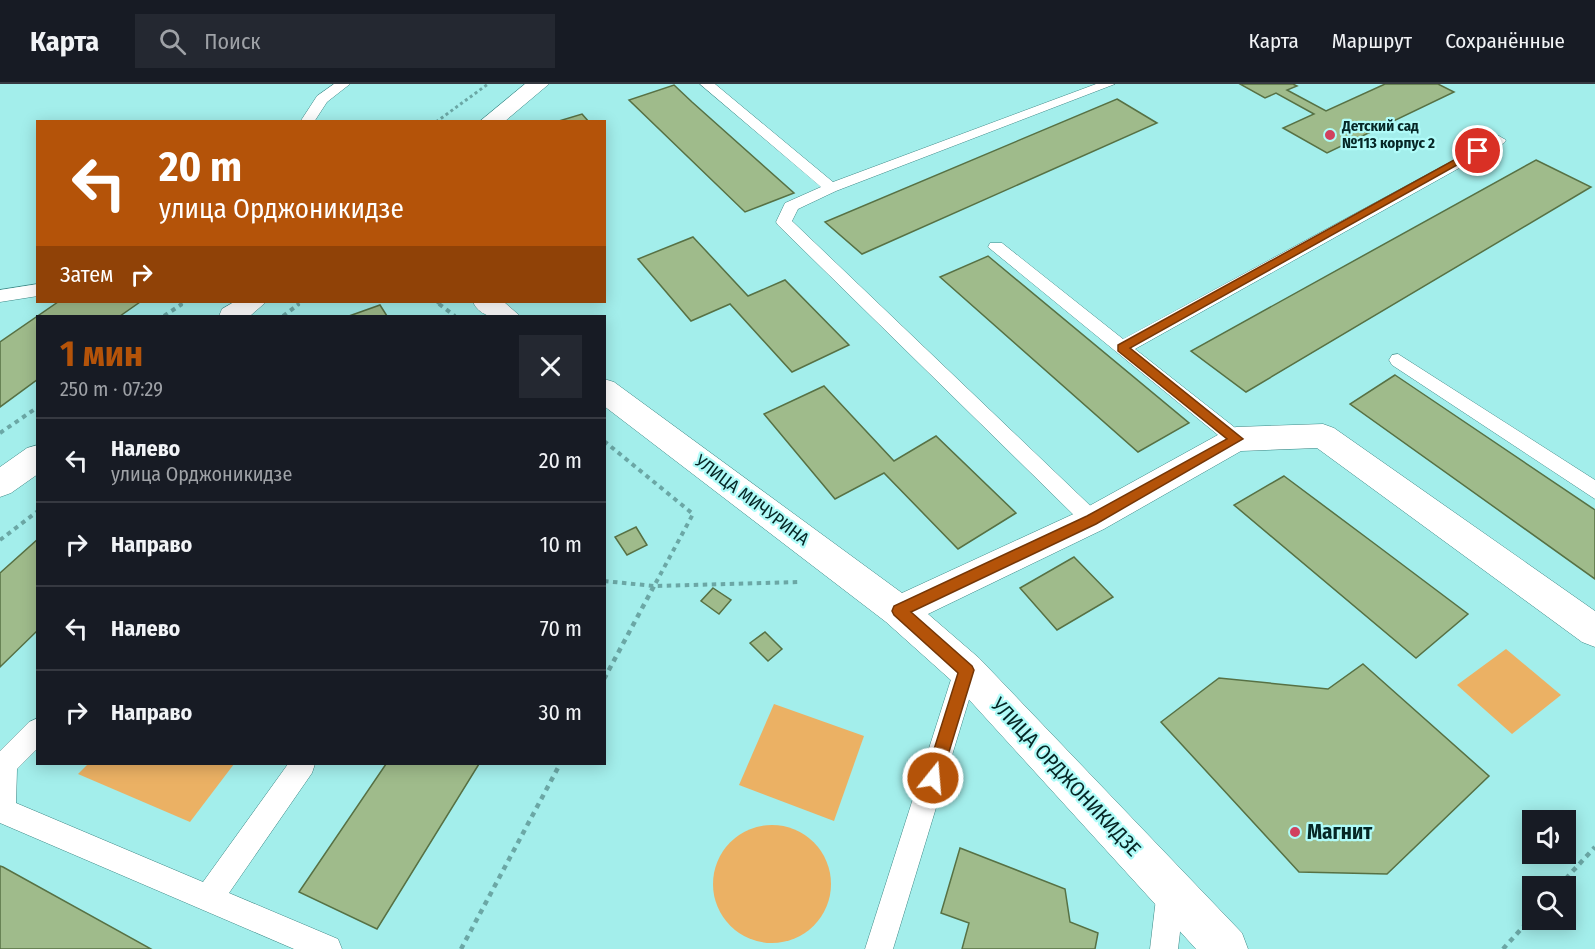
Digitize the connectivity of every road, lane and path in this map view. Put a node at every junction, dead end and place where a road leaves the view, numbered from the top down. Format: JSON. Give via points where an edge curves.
{"nodes":[{"id":1,"x":343,"y":84,"type":"edge"},
{"id":2,"x":488,"y":84,"type":"edge"},
{"id":3,"x":538,"y":84,"type":"edge"},
{"id":4,"x":707,"y":84,"type":"edge"},
{"id":5,"x":1107,"y":84,"type":"edge"},
{"id":6,"x":308,"y":120,"type":"edge"},
{"id":7,"x":439,"y":120,"type":"edge"},
{"id":8,"x":493,"y":120,"type":"edge"},
{"id":9,"x":1498,"y":140,"type":"dead end"},
{"id":10,"x":831,"y":188,"type":"junction"},
{"id":11,"x":996,"y":248,"type":"dead end"},
{"id":12,"x":36,"y":290,"type":"edge"},
{"id":13,"x":0,"y":296,"type":"edge"},
{"id":14,"x":183,"y":303,"type":"edge"},
{"id":15,"x":300,"y":303,"type":"edge"},
{"id":16,"x":438,"y":303,"type":"edge"},
{"id":17,"x":487,"y":303,"type":"edge"},
{"id":18,"x":165,"y":315,"type":"edge"},
{"id":19,"x":284,"y":315,"type":"edge"},
{"id":20,"x":454,"y":315,"type":"edge"},
{"id":21,"x":505,"y":315,"type":"edge"},
{"id":22,"x":1122,"y":348,"type":"junction"},
{"id":23,"x":1398,"y":360,"type":"dead end"},
{"id":24,"x":606,"y":391,"type":"edge"},
{"id":25,"x":36,"y":407,"type":"edge"},
{"id":26,"x":0,"y":433,"type":"edge"},
{"id":27,"x":1236,"y":439,"type":"junction"},
{"id":28,"x":606,"y":443,"type":"edge"},
{"id":29,"x":36,"y":458,"type":"edge"},
{"id":30,"x":1595,"y":467,"type":"edge"},
{"id":31,"x":0,"y":484,"type":"edge"},
{"id":32,"x":1587,"y":485,"type":"edge"},
{"id":33,"x":36,"y":513,"type":"edge"},
{"id":34,"x":1092,"y":520,"type":"junction"},
{"id":35,"x":0,"y":540,"type":"edge"},
{"id":36,"x":858,"y":580,"type":"junction"},
{"id":37,"x":606,"y":581,"type":"edge"},
{"id":38,"x":654,"y":586,"type":"junction"},
{"id":39,"x":899,"y":611,"type":"junction"},
{"id":40,"x":1595,"y":631,"type":"edge"},
{"id":41,"x":966,"y":670,"type":"junction"},
{"id":42,"x":606,"y":675,"type":"edge"},
{"id":43,"x":36,"y":732,"type":"edge"},
{"id":44,"x":302,"y":765,"type":"edge"},
{"id":45,"x":559,"y":765,"type":"edge"},
{"id":46,"x":1595,"y":847,"type":"edge"},
{"id":47,"x":1568,"y":876,"type":"edge"},
{"id":48,"x":1171,"y":890,"type":"junction"},
{"id":49,"x":209,"y":898,"type":"junction"},
{"id":50,"x":1522,"y":928,"type":"edge"},
{"id":51,"x":328,"y":949,"type":"edge"},
{"id":52,"x":461,"y":949,"type":"edge"},
{"id":53,"x":879,"y":949,"type":"edge"},
{"id":54,"x":1164,"y":949,"type":"edge"},
{"id":55,"x":1226,"y":949,"type":"edge"},
{"id":56,"x":1503,"y":949,"type":"edge"}],
"edges":[{"from":1,"to":6,"type":"lane","via":[[322,99]]},
{"from":2,"to":7,"type":"path"},
{"from":3,"to":8,"type":"street"},
{"from":4,"to":10,"type":"lane"},
{"from":5,"to":10,"type":"lane"},
{"from":9,"to":22,"type":"lane"},
{"from":10,"to":34,"type":"lane","via":[[791,206],[784,222]]},
{"from":11,"to":22,"type":"lane"},
{"from":12,"to":13,"type":"lane"},
{"from":14,"to":18,"type":"path"},
{"from":15,"to":19,"type":"path"},
{"from":16,"to":20,"type":"path"},
{"from":17,"to":21,"type":"street"},
{"from":22,"to":27,"type":"lane"},
{"from":23,"to":32,"type":"lane"},
{"from":24,"to":36,"type":"street","name":"УЛИЦА МИЧУРИНА"},
{"from":25,"to":26,"type":"path"},
{"from":27,"to":34,"type":"street"},
{"from":27,"to":40,"type":"street","via":[[1323,436]]},
{"from":28,"to":38,"type":"path","via":[[693,514]]},
{"from":29,"to":31,"type":"street"},
{"from":30,"to":32,"type":"lane"},
{"from":33,"to":35,"type":"path"},
{"from":34,"to":39,"type":"street"},
{"from":36,"to":38,"type":"path"},
{"from":36,"to":39,"type":"street","name":"УЛИЦА МИЧУРИНА"},
{"from":37,"to":38,"type":"path"},
{"from":38,"to":42,"type":"path"},
{"from":39,"to":41,"type":"street","name":"УЛИЦА ОРДЖОНИКИДЗЕ"},
{"from":41,"to":48,"type":"street","name":"УЛИЦА ОРДЖОНИКИДЗЕ"},
{"from":41,"to":53,"type":"lane"},
{"from":43,"to":49,"type":"lane","via":[[5,764],[3,811]]},
{"from":44,"to":49,"type":"lane"},
{"from":45,"to":52,"type":"path"},
{"from":46,"to":47,"type":"path"},
{"from":48,"to":54,"type":"lane"},
{"from":48,"to":55,"type":"street","name":"УЛИЦА ОРДЖОНИКИДЗЕ"},
{"from":49,"to":51,"type":"lane"},
{"from":50,"to":56,"type":"path"}]}
